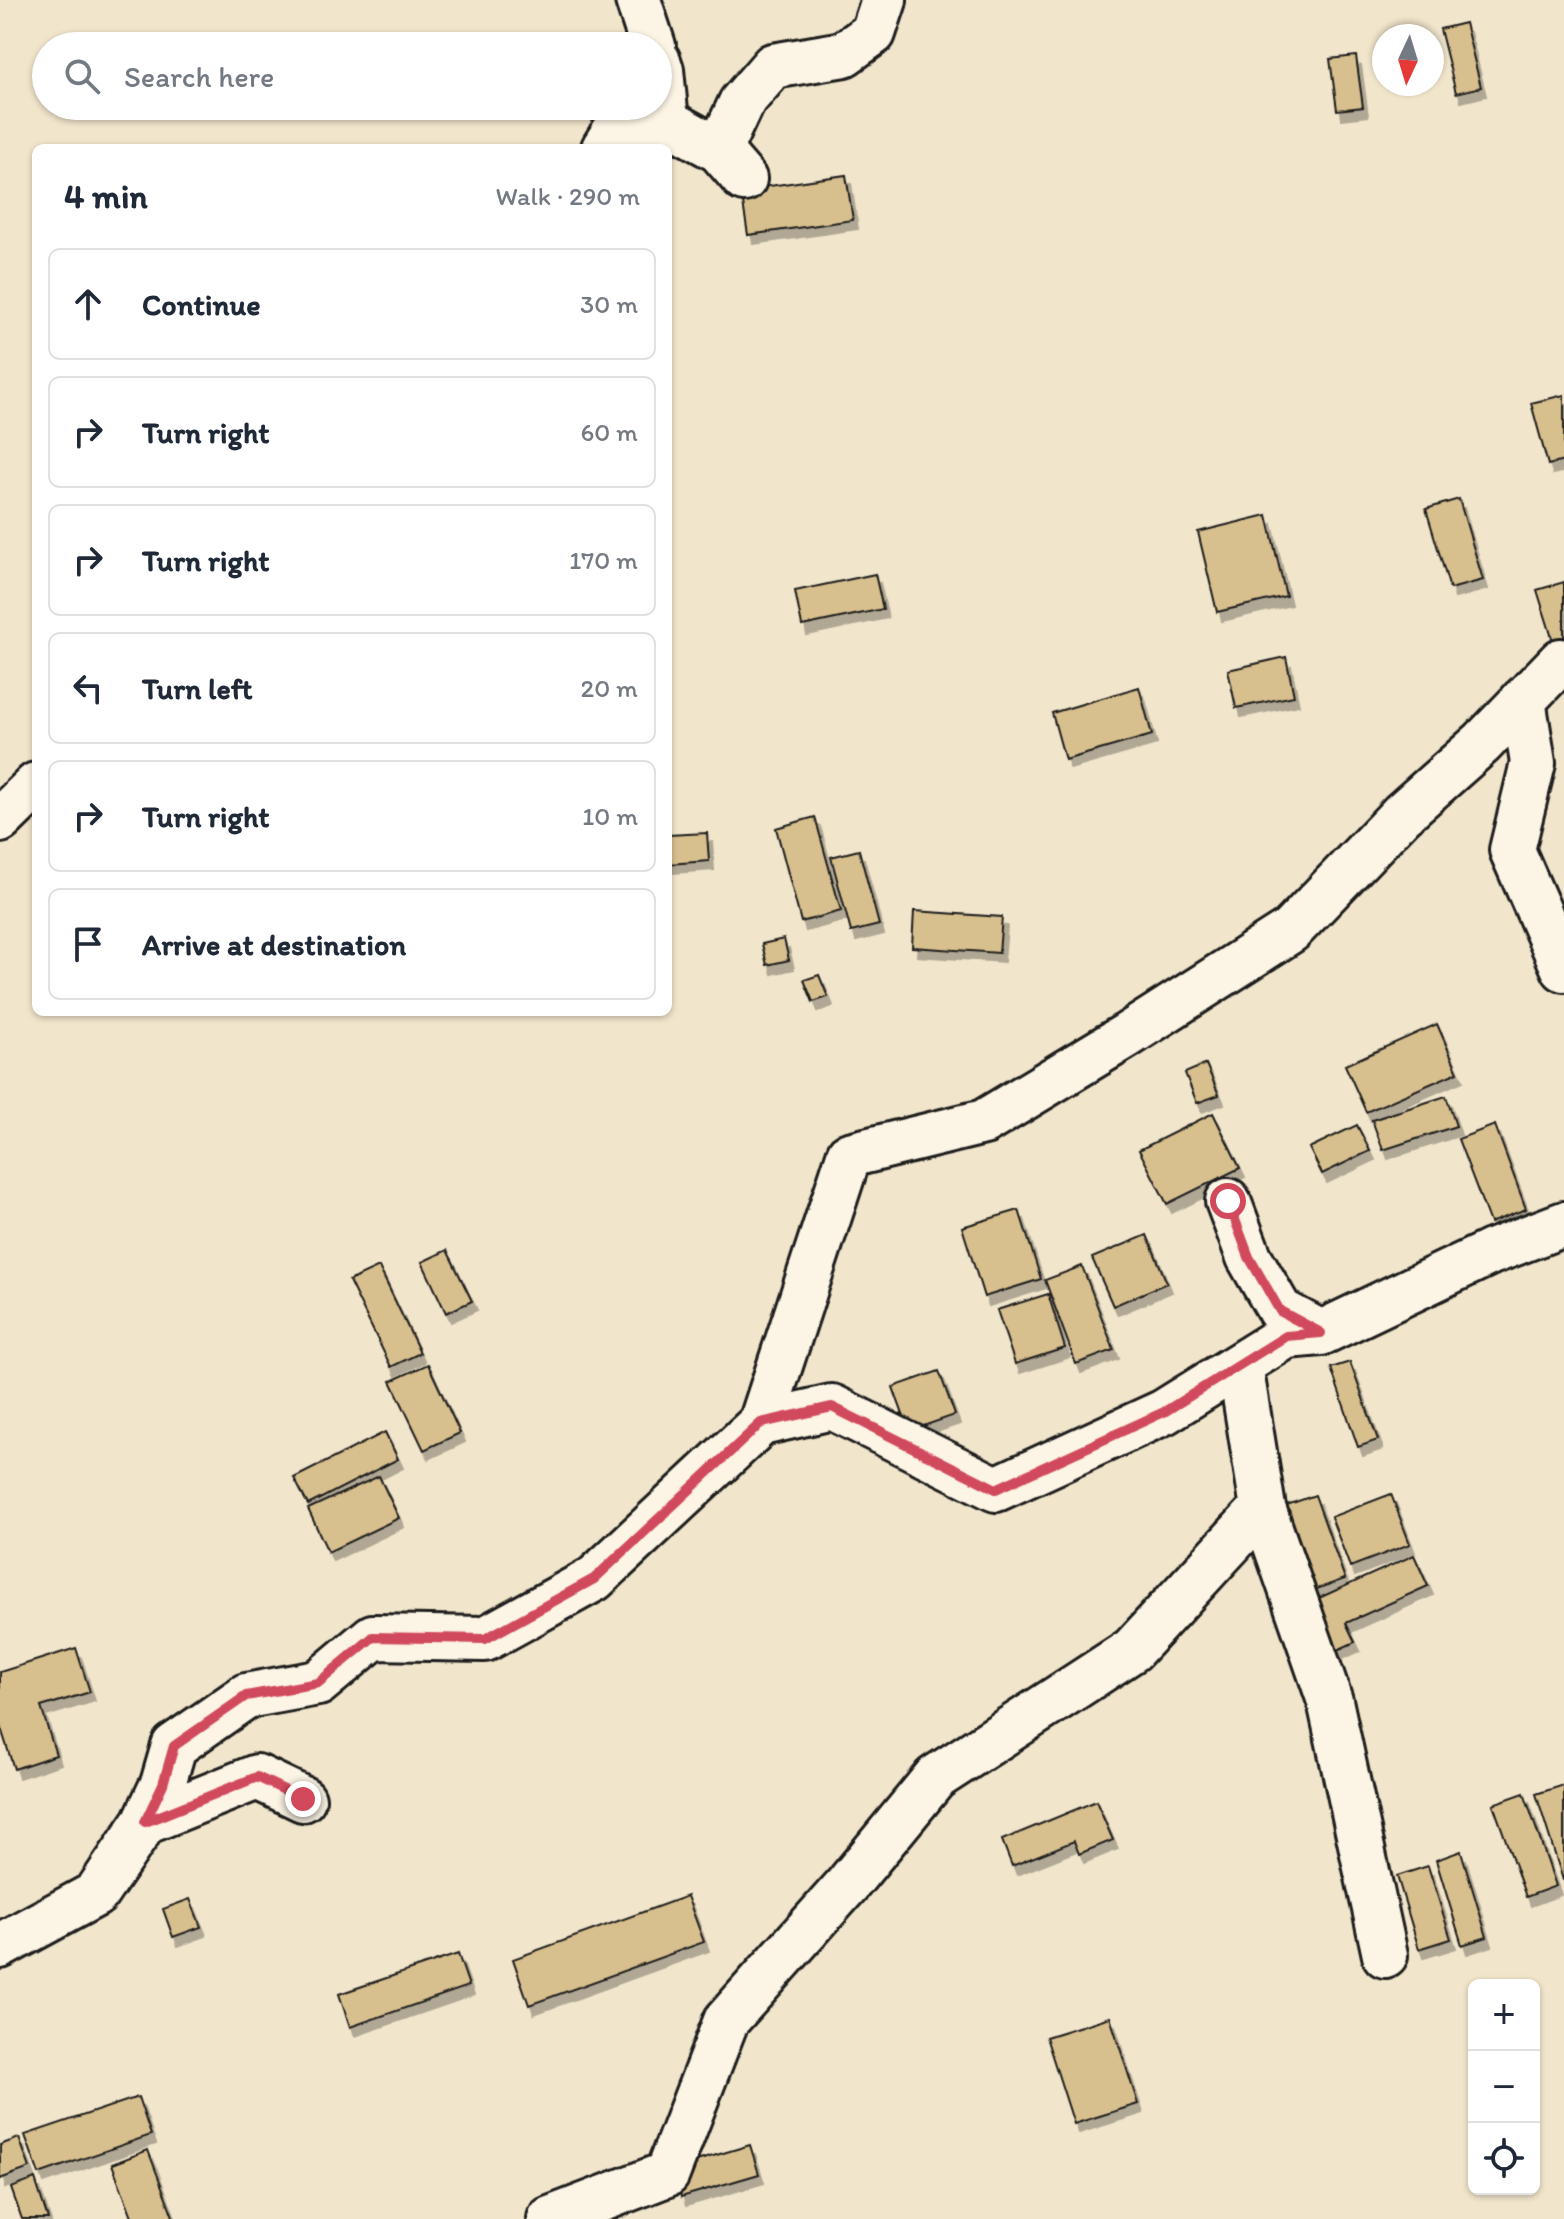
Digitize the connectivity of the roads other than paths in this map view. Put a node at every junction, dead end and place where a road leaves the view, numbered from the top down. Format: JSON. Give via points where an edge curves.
{"nodes":[{"id":1,"x":638,"y":0,"type":"edge"},
{"id":2,"x":884,"y":0,"type":"edge"},
{"id":3,"x":648,"y":32,"type":"edge"},
{"id":4,"x":666,"y":121,"type":"joint"},
{"id":5,"x":607,"y":144,"type":"edge"},
{"id":6,"x":1561,"y":661,"type":"dead end"},
{"id":7,"x":1523,"y":700,"type":"junction"},
{"id":8,"x":32,"y":789,"type":"edge"},
{"id":9,"x":0,"y":820,"type":"edge"},
{"id":10,"x":1564,"y":969,"type":"edge"},
{"id":11,"x":1228,"y":1201,"type":"dead end"},
{"id":12,"x":1564,"y":1224,"type":"edge"},
{"id":13,"x":1321,"y":1333,"type":"junction"},
{"id":14,"x":1240,"y":1365,"type":"junction"},
{"id":15,"x":761,"y":1423,"type":"junction"},
{"id":16,"x":1263,"y":1508,"type":"junction"},
{"id":17,"x":303,"y":1799,"type":"dead end"},
{"id":18,"x":145,"y":1822,"type":"junction"},
{"id":19,"x":0,"y":1946,"type":"edge"},
{"id":20,"x":1385,"y":1955,"type":"dead end"},
{"id":21,"x":550,"y":2219,"type":"edge"}],
"edges":[{"from":1,"to":3,"type":"street"},
{"from":2,"to":4,"type":"street","via":[[873,33],[844,54],[773,66],[741,103],[732,165]]},
{"from":4,"to":5,"type":"street","via":[[616,129]]},
{"from":6,"to":7,"type":"street"},
{"from":7,"to":10,"type":"street","via":[[1533,763],[1512,850]]},
{"from":7,"to":15,"type":"street","via":[[1402,814],[1290,931],[984,1122],[849,1155]]},
{"from":8,"to":9,"type":"street"},
{"from":11,"to":13,"type":"street","via":[[1249,1257],[1280,1311]]},
{"from":12,"to":13,"type":"street","via":[[1491,1252]]},
{"from":13,"to":14,"type":"street","via":[[1286,1336]]},
{"from":14,"to":15,"type":"street","via":[[1164,1412],[996,1489],[832,1407]]},
{"from":14,"to":16,"type":"street"},
{"from":15,"to":18,"type":"street","via":[[594,1579],[485,1639],[373,1637],[318,1683],[246,1696],[174,1746]]},
{"from":16,"to":20,"type":"street","via":[[1330,1701]]},
{"from":16,"to":21,"type":"street","via":[[1132,1650],[935,1778],[726,2021],[667,2174]]},
{"from":17,"to":18,"type":"street","via":[[257,1777]]},
{"from":18,"to":19,"type":"street","via":[[96,1894]]}]}
